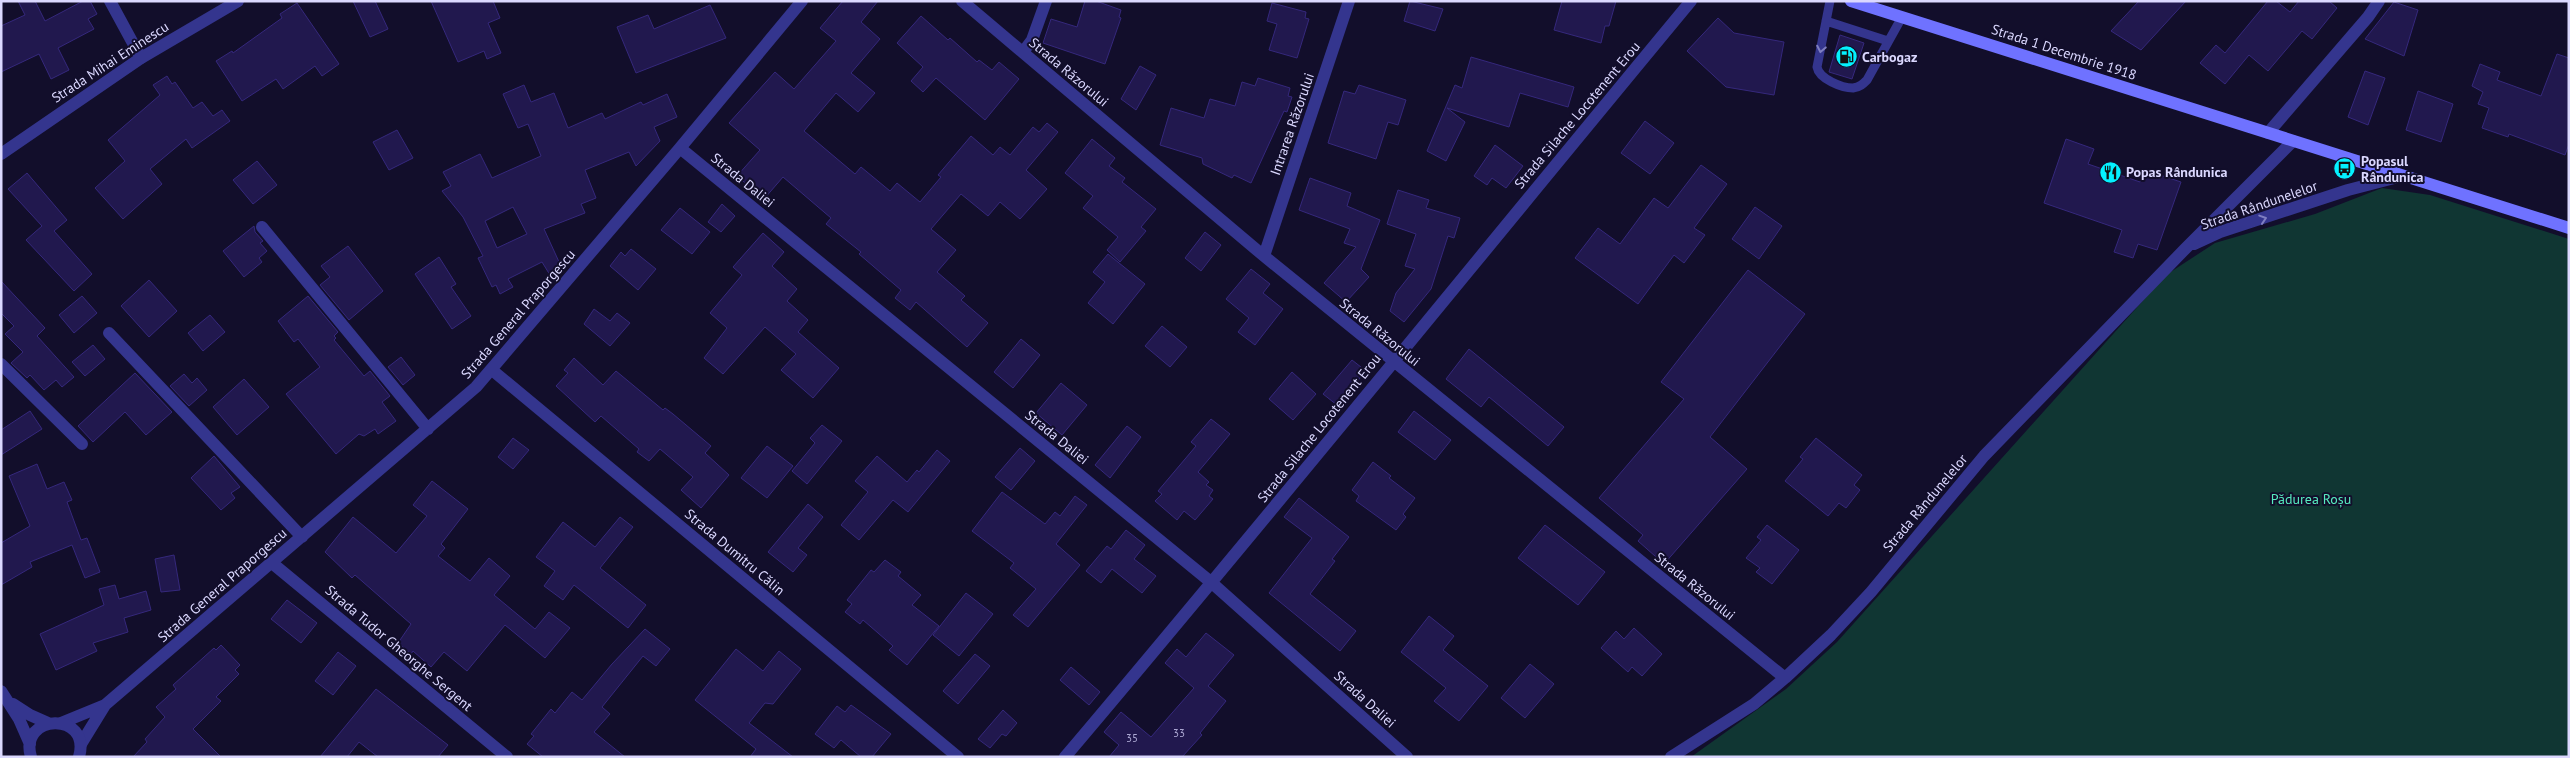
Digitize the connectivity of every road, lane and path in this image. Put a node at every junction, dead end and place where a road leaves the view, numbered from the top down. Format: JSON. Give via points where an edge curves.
{"nodes":[{"id":1,"x":110,"y":1,"type":"edge"},
{"id":2,"x":238,"y":1,"type":"edge"},
{"id":3,"x":802,"y":1,"type":"edge"},
{"id":4,"x":962,"y":1,"type":"edge"},
{"id":5,"x":1046,"y":1,"type":"edge"},
{"id":6,"x":1349,"y":1,"type":"edge"},
{"id":7,"x":1691,"y":1,"type":"edge"},
{"id":8,"x":1830,"y":1,"type":"edge"},
{"id":9,"x":1851,"y":1,"type":"edge"},
{"id":10,"x":2379,"y":1,"type":"edge"},
{"id":11,"x":1902,"y":17,"type":"junction"},
{"id":12,"x":1826,"y":21,"type":"junction"},
{"id":13,"x":1888,"y":41,"type":"junction"},
{"id":14,"x":1022,"y":52,"type":"junction"},
{"id":15,"x":141,"y":58,"type":"junction"},
{"id":16,"x":2268,"y":133,"type":"junction"},
{"id":17,"x":2294,"y":141,"type":"junction"},
{"id":18,"x":680,"y":148,"type":"junction"},
{"id":19,"x":1,"y":154,"type":"edge"},
{"id":20,"x":2402,"y":176,"type":"junction"},
{"id":21,"x":262,"y":227,"type":"dead end"},
{"id":22,"x":2569,"y":228,"type":"edge"},
{"id":23,"x":2184,"y":248,"type":"junction"},
{"id":24,"x":1264,"y":256,"type":"junction"},
{"id":25,"x":109,"y":333,"type":"dead end"},
{"id":26,"x":1392,"y":361,"type":"junction"},
{"id":27,"x":1,"y":364,"type":"edge"},
{"id":28,"x":492,"y":370,"type":"junction"},
{"id":29,"x":428,"y":429,"type":"junction"},
{"id":30,"x":82,"y":444,"type":"dead end"},
{"id":31,"x":302,"y":537,"type":"junction"},
{"id":32,"x":272,"y":563,"type":"junction"},
{"id":33,"x":1212,"y":583,"type":"junction"},
{"id":34,"x":1785,"y":678,"type":"junction"},
{"id":35,"x":5,"y":696,"type":"edge"},
{"id":36,"x":105,"y":705,"type":"junction"},
{"id":37,"x":48,"y":723,"type":"junction"},
{"id":38,"x":61,"y":723,"type":"junction"},
{"id":39,"x":30,"y":753,"type":"edge"},
{"id":40,"x":80,"y":753,"type":"edge"},
{"id":41,"x":507,"y":757,"type":"edge"},
{"id":42,"x":958,"y":757,"type":"edge"},
{"id":43,"x":1065,"y":757,"type":"edge"},
{"id":44,"x":1407,"y":757,"type":"edge"},
{"id":45,"x":1671,"y":757,"type":"edge"}],
"edges":[{"from":1,"to":15,"type":"street"},
{"from":2,"to":15,"type":"street","name":"Strada Mihai Eminescu"},
{"from":3,"to":18,"type":"street","name":"Strada General Praporgescu"},
{"from":4,"to":14,"type":"street","name":"Strada Răzorului"},
{"from":5,"to":14,"type":"street","via":[[1032,40]]},
{"from":6,"to":24,"type":"street","name":"Intrarea Răzorului"},
{"from":7,"to":26,"type":"street","name":"Strada Silache Locotenent Erou"},
{"from":8,"to":12,"type":"lane"},
{"from":9,"to":11,"type":"main road","name":"Strada 1 Decembrie 1918"},
{"from":10,"to":16,"type":"street"},
{"from":11,"to":13,"type":"lane"},
{"from":11,"to":16,"type":"main road","name":"Strada 1 Decembrie 1918"},
{"from":12,"to":13,"type":"lane"},
{"from":12,"to":13,"type":"lane","one_way":true,"via":[[1818,74],[1852,88],[1867,80]]},
{"from":14,"to":24,"type":"street","name":"Strada Răzorului"},
{"from":15,"to":19,"type":"street","name":"Strada Mihai Eminescu"},
{"from":16,"to":17,"type":"main road","name":"Strada 1 Decembrie 1918"},
{"from":17,"to":20,"type":"main road","name":"Strada 1 Decembrie 1918"},
{"from":17,"to":23,"type":"street","name":"Strada Rândunelelor"},
{"from":18,"to":28,"type":"street","name":"Strada General Praporgescu"},
{"from":18,"to":33,"type":"street","name":"Strada Daliei"},
{"from":20,"to":22,"type":"main road","name":"Strada 1 Decembrie 1918"},
{"from":23,"to":20,"type":"street","name":"Strada Rândunelelor","one_way":true,"via":[[2220,232]]},
{"from":21,"to":29,"type":"street"},
{"from":23,"to":34,"type":"street","name":"Strada Rândunelelor","via":[[1984,456],[1871,592]]},
{"from":24,"to":26,"type":"street","name":"Strada Răzorului"},
{"from":25,"to":31,"type":"street"},
{"from":26,"to":33,"type":"street","name":"Strada Silache Locotenent Erou"},
{"from":26,"to":34,"type":"street","name":"Strada Răzorului"},
{"from":27,"to":30,"type":"street"},
{"from":28,"to":29,"type":"street","name":"Strada General Praporgescu"},
{"from":28,"to":42,"type":"street","name":"Strada Dumitru Călin"},
{"from":29,"to":31,"type":"street","name":"Strada General Praporgescu"},
{"from":31,"to":32,"type":"street","name":"Strada General Praporgescu"},
{"from":32,"to":36,"type":"street","name":"Strada General Praporgescu"},
{"from":32,"to":41,"type":"street","name":"Strada Tudor Gheorghe Sergent"},
{"from":33,"to":43,"type":"street","name":"Strada Silache Locotenent Erou"},
{"from":33,"to":44,"type":"street","name":"Strada Daliei"},
{"from":34,"to":45,"type":"street","name":"Strada Rândunelelor","via":[[1754,704]]},
{"from":35,"to":37,"type":"street","via":[[30,715]]},
{"from":35,"to":39,"type":"street"},
{"from":36,"to":38,"type":"street","name":"Strada General Praporgescu"},
{"from":36,"to":40,"type":"street","name":"Strada General Praporgescu"},
{"from":37,"to":38,"type":"street"},
{"from":37,"to":39,"type":"street","via":[[36,731]]},
{"from":38,"to":40,"type":"street","via":[[74,730]]}]}
